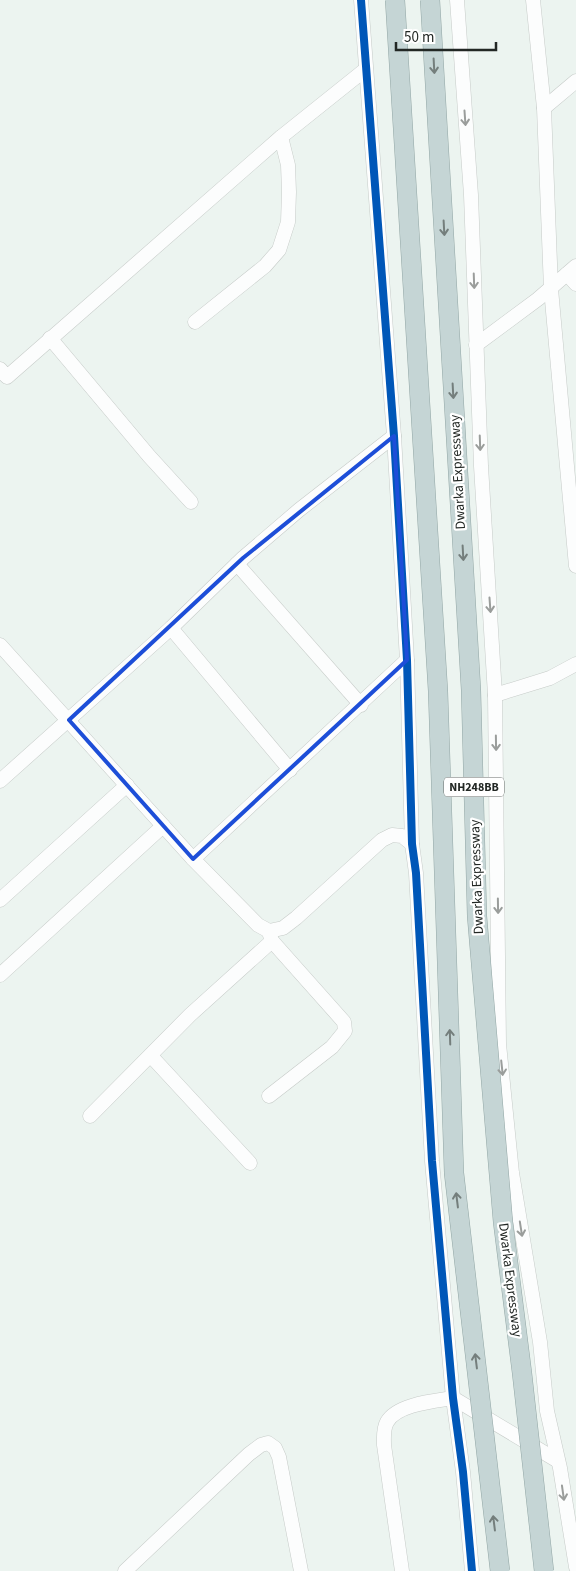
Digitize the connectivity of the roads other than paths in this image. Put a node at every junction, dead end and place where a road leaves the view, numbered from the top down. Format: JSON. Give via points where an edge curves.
{"nodes":[{"id":1,"x":361,"y":0,"type":"edge"},
{"id":2,"x":395,"y":0,"type":"edge"},
{"id":3,"x":430,"y":0,"type":"edge"},
{"id":4,"x":457,"y":0,"type":"edge"},
{"id":5,"x":535,"y":1,"type":"edge"},
{"id":6,"x":366,"y":69,"type":"junction"},
{"id":7,"x":576,"y":81,"type":"edge"},
{"id":8,"x":544,"y":108,"type":"junction"},
{"id":9,"x":281,"y":137,"type":"junction"},
{"id":10,"x":573,"y":275,"type":"edge"},
{"id":11,"x":550,"y":289,"type":"junction"},
{"id":12,"x":195,"y":322,"type":"dead end"},
{"id":13,"x":50,"y":338,"type":"junction"},
{"id":14,"x":476,"y":345,"type":"junction"},
{"id":15,"x":2,"y":377,"type":"edge"},
{"id":16,"x":394,"y":436,"type":"junction"},
{"id":17,"x":191,"y":502,"type":"dead end"},
{"id":18,"x":237,"y":564,"type":"junction"},
{"id":19,"x":576,"y":566,"type":"edge"},
{"id":20,"x":171,"y":628,"type":"junction"},
{"id":21,"x":0,"y":645,"type":"edge"},
{"id":22,"x":407,"y":660,"type":"junction"},
{"id":23,"x":576,"y":664,"type":"edge"},
{"id":24,"x":496,"y":695,"type":"junction"},
{"id":25,"x":360,"y":705,"type":"junction"},
{"id":26,"x":69,"y":720,"type":"junction"},
{"id":27,"x":290,"y":770,"type":"junction"},
{"id":28,"x":0,"y":781,"type":"edge"},
{"id":29,"x":127,"y":785,"type":"junction"},
{"id":30,"x":163,"y":826,"type":"junction"},
{"id":31,"x":412,"y":844,"type":"junction"},
{"id":32,"x":193,"y":859,"type":"junction"},
{"id":33,"x":1,"y":896,"type":"edge"},
{"id":34,"x":271,"y":936,"type":"junction"},
{"id":35,"x":0,"y":975,"type":"edge"},
{"id":36,"x":151,"y":1056,"type":"junction"},
{"id":37,"x":270,"y":1096,"type":"dead end"},
{"id":38,"x":90,"y":1116,"type":"dead end"},
{"id":39,"x":250,"y":1163,"type":"dead end"},
{"id":40,"x":453,"y":1398,"type":"junction"},
{"id":41,"x":558,"y":1460,"type":"junction"},
{"id":42,"x":576,"y":1567,"type":"edge"},
{"id":43,"x":126,"y":1571,"type":"edge"},
{"id":44,"x":301,"y":1571,"type":"edge"},
{"id":45,"x":402,"y":1571,"type":"edge"},
{"id":46,"x":472,"y":1571,"type":"edge"},
{"id":47,"x":500,"y":1571,"type":"edge"},
{"id":48,"x":544,"y":1571,"type":"edge"}],
"edges":[{"from":1,"to":6,"type":"street"},
{"from":47,"to":2,"type":"highway","number":"NH248BB","one_way":true,"bridge":true,"via":[[454,1173],[438,691]]},
{"from":3,"to":48,"type":"highway","name":"Dwarka Expressway","number":"NH248BB","one_way":true,"bridge":true,"via":[[470,680],[478,916],[502,1222]]},
{"from":4,"to":14,"type":"street","one_way":true,"via":[[471,195]]},
{"from":5,"to":8,"type":"street"},
{"from":6,"to":9,"type":"street"},
{"from":6,"to":16,"type":"street"},
{"from":7,"to":8,"type":"street"},
{"from":8,"to":11,"type":"street"},
{"from":9,"to":12,"type":"street","via":[[288,165],[289,212],[279,250],[265,266]]},
{"from":9,"to":13,"type":"street"},
{"from":10,"to":11,"type":"street"},
{"from":11,"to":14,"type":"street"},
{"from":11,"to":19,"type":"street"},
{"from":13,"to":15,"type":"street"},
{"from":13,"to":17,"type":"street"},
{"from":14,"to":24,"type":"street","one_way":true},
{"from":16,"to":18,"type":"street"},
{"from":16,"to":22,"type":"street"},
{"from":18,"to":20,"type":"street"},
{"from":18,"to":25,"type":"street"},
{"from":20,"to":26,"type":"street"},
{"from":20,"to":27,"type":"street"},
{"from":21,"to":26,"type":"street"},
{"from":22,"to":25,"type":"street"},
{"from":22,"to":31,"type":"street"},
{"from":23,"to":24,"type":"street","via":[[550,678]]},
{"from":24,"to":41,"type":"street","one_way":true,"via":[[500,1044],[512,1173],[540,1342],[547,1411]]},
{"from":25,"to":27,"type":"street"},
{"from":26,"to":28,"type":"street"},
{"from":26,"to":29,"type":"street"},
{"from":27,"to":32,"type":"street"},
{"from":29,"to":30,"type":"street"},
{"from":29,"to":33,"type":"street"},
{"from":30,"to":32,"type":"street"},
{"from":30,"to":35,"type":"street"},
{"from":31,"to":34,"type":"street","via":[[402,836],[392,835],[382,840],[296,918]]},
{"from":31,"to":40,"type":"street","via":[[432,1161]]},
{"from":32,"to":34,"type":"street"},
{"from":34,"to":36,"type":"street"},
{"from":34,"to":37,"type":"street","via":[[344,1022],[345,1031],[332,1047]]},
{"from":36,"to":38,"type":"street"},
{"from":36,"to":39,"type":"street"},
{"from":40,"to":41,"type":"street"},
{"from":40,"to":45,"type":"street","via":[[395,1412],[384,1431]]},
{"from":40,"to":46,"type":"street"},
{"from":41,"to":42,"type":"street","one_way":true},
{"from":43,"to":44,"type":"street","via":[[249,1454],[268,1443],[276,1448],[279,1457]]}]}
